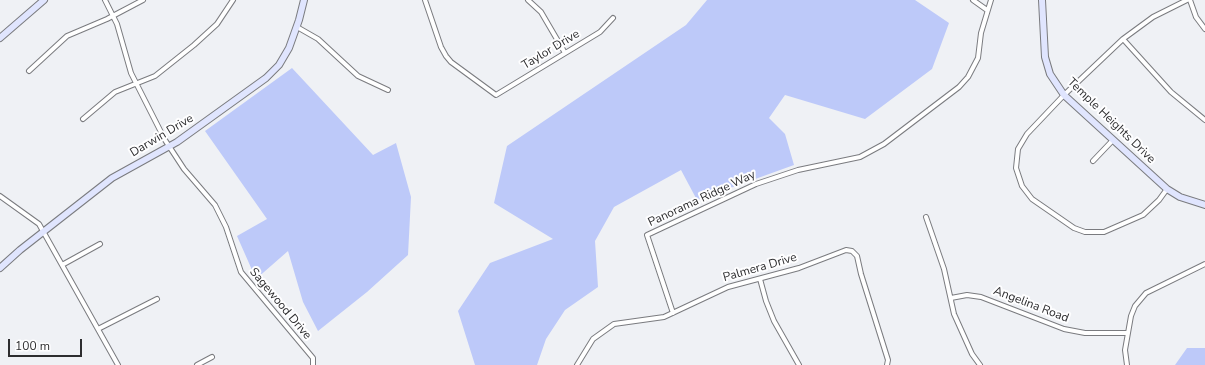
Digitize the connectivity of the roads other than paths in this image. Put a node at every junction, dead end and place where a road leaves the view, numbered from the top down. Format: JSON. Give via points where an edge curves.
{"nodes":[{"id":1,"x":44,"y":0,"type":"edge"},
{"id":2,"x":105,"y":0,"type":"edge"},
{"id":3,"x":143,"y":0,"type":"edge"},
{"id":4,"x":233,"y":0,"type":"edge"},
{"id":5,"x":304,"y":0,"type":"edge"},
{"id":6,"x":425,"y":0,"type":"edge"},
{"id":7,"x":528,"y":0,"type":"edge"},
{"id":8,"x":973,"y":0,"type":"edge"},
{"id":9,"x":991,"y":0,"type":"edge"},
{"id":10,"x":1042,"y":0,"type":"edge"},
{"id":11,"x":1188,"y":0,"type":"edge"},
{"id":12,"x":987,"y":10,"type":"junction"},
{"id":13,"x":114,"y":16,"type":"junction"},
{"id":14,"x":613,"y":18,"type":"dead end"},
{"id":15,"x":297,"y":27,"type":"junction"},
{"id":16,"x":1205,"y":29,"type":"edge"},
{"id":17,"x":0,"y":38,"type":"edge"},
{"id":18,"x":1123,"y":39,"type":"junction"},
{"id":19,"x":565,"y":53,"type":"junction"},
{"id":20,"x":29,"y":71,"type":"dead end"},
{"id":21,"x":136,"y":84,"type":"junction"},
{"id":22,"x":388,"y":90,"type":"dead end"},
{"id":23,"x":1064,"y":95,"type":"junction"},
{"id":24,"x":83,"y":119,"type":"dead end"},
{"id":25,"x":1205,"y":120,"type":"edge"},
{"id":26,"x":1113,"y":140,"type":"junction"},
{"id":27,"x":169,"y":146,"type":"junction"},
{"id":28,"x":1093,"y":162,"type":"dead end"},
{"id":29,"x":1167,"y":189,"type":"junction"},
{"id":30,"x":0,"y":196,"type":"edge"},
{"id":31,"x":1205,"y":205,"type":"edge"},
{"id":32,"x":926,"y":217,"type":"dead end"},
{"id":33,"x":44,"y":232,"type":"junction"},
{"id":34,"x":100,"y":244,"type":"dead end"},
{"id":35,"x":1205,"y":264,"type":"edge"},
{"id":36,"x":62,"y":265,"type":"junction"},
{"id":37,"x":0,"y":268,"type":"edge"},
{"id":38,"x":760,"y":279,"type":"junction"},
{"id":39,"x":951,"y":298,"type":"junction"},
{"id":40,"x":157,"y":299,"type":"dead end"},
{"id":41,"x":673,"y":313,"type":"junction"},
{"id":42,"x":98,"y":329,"type":"junction"},
{"id":43,"x":1128,"y":333,"type":"junction"},
{"id":44,"x":212,"y":357,"type":"dead end"},
{"id":45,"x":118,"y":365,"type":"edge"},
{"id":46,"x":198,"y":365,"type":"edge"},
{"id":47,"x":312,"y":365,"type":"edge"},
{"id":48,"x":577,"y":365,"type":"edge"},
{"id":49,"x":799,"y":365,"type":"edge"},
{"id":50,"x":887,"y":365,"type":"edge"},
{"id":51,"x":980,"y":365,"type":"edge"},
{"id":52,"x":1127,"y":365,"type":"edge"}],
"edges":[{"from":1,"to":17,"type":"street"},
{"from":2,"to":13,"type":"street","name":"Sagewood Drive"},
{"from":3,"to":13,"type":"street"},
{"from":4,"to":21,"type":"street","via":[[217,24],[194,45],[155,76]]},
{"from":5,"to":15,"type":"street","name":"Darwin Drive"},
{"from":6,"to":19,"type":"street","name":"Taylor Drive","via":[[446,56],[496,95]]},
{"from":7,"to":19,"type":"street","via":[[541,12]]},
{"from":8,"to":12,"type":"street"},
{"from":9,"to":12,"type":"street"},
{"from":10,"to":23,"type":"street","name":"Temple Heights Drive","via":[[1044,57],[1050,74]]},
{"from":11,"to":16,"type":"street"},
{"from":11,"to":18,"type":"street","via":[[1153,17]]},
{"from":12,"to":41,"type":"street","name":"Panorama Ridge Way","via":[[978,58],[968,76],[959,87],[884,144],[860,157],[798,170],[756,184],[647,236]]},
{"from":13,"to":20,"type":"street","via":[[67,36]]},
{"from":13,"to":21,"type":"street","name":"Sagewood Drive"},
{"from":14,"to":19,"type":"street","name":"Taylor Drive","via":[[600,32]]},
{"from":15,"to":22,"type":"street","via":[[318,39],[358,76]]},
{"from":15,"to":27,"type":"street","name":"Darwin Drive","via":[[284,57],[266,78],[203,125]]},
{"from":18,"to":23,"type":"street"},
{"from":18,"to":25,"type":"street","via":[[1171,92]]},
{"from":21,"to":24,"type":"street","via":[[115,92]]},
{"from":21,"to":27,"type":"street","name":"Sagewood Drive"},
{"from":23,"to":26,"type":"street","name":"Temple Heights Drive"},
{"from":23,"to":29,"type":"street","via":[[1027,134],[1018,149],[1016,174],[1032,199],[1074,228],[1085,232],[1104,232],[1143,215]]},
{"from":26,"to":28,"type":"street"},
{"from":26,"to":29,"type":"street","name":"Temple Heights Drive"},
{"from":27,"to":33,"type":"street","name":"Darwin Drive","via":[[112,178]]},
{"from":27,"to":47,"type":"street","name":"Sagewood Drive","via":[[184,169],[215,205],[226,227],[240,272],[313,358]]},
{"from":29,"to":31,"type":"street","name":"Temple Heights Drive","via":[[1180,197]]},
{"from":30,"to":33,"type":"street","via":[[39,224]]},
{"from":32,"to":39,"type":"street"},
{"from":33,"to":36,"type":"street"},
{"from":33,"to":37,"type":"street","name":"Darwin Drive"},
{"from":34,"to":36,"type":"street"},
{"from":35,"to":43,"type":"street","via":[[1146,293],[1135,306]]},
{"from":36,"to":42,"type":"street"},
{"from":38,"to":41,"type":"street","name":"Palmera Drive","via":[[728,287]]},
{"from":38,"to":49,"type":"street","via":[[774,321]]},
{"from":38,"to":50,"type":"street","name":"Palmera Drive","via":[[799,268],[846,250],[852,251],[857,256],[860,274],[888,360]]},
{"from":39,"to":43,"type":"street","name":"Angelina Road","via":[[967,295],[981,297],[1064,330],[1085,333]]},
{"from":39,"to":51,"type":"street","via":[[954,314],[972,354]]},
{"from":40,"to":42,"type":"street"},
{"from":41,"to":48,"type":"street","name":"Palmera Drive","via":[[614,324],[593,339]]},
{"from":42,"to":45,"type":"street"},
{"from":43,"to":52,"type":"street","via":[[1125,350]]},
{"from":44,"to":46,"type":"street"}]}
